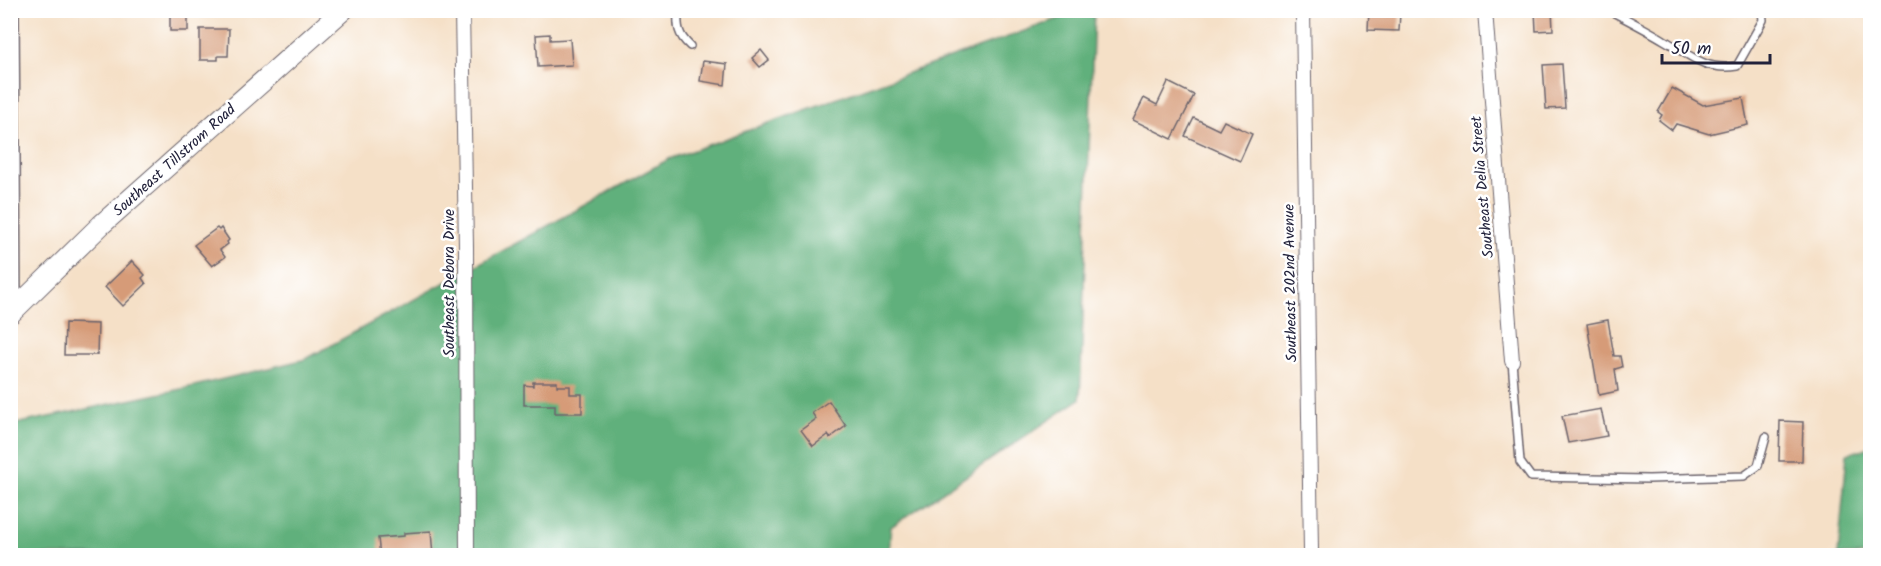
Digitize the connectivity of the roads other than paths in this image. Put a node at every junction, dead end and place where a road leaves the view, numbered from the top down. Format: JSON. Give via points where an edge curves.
{"nodes":[{"id":1,"x":15,"y":10,"type":"edge"},
{"id":2,"x":343,"y":10,"type":"edge"},
{"id":3,"x":462,"y":10,"type":"edge"},
{"id":4,"x":678,"y":10,"type":"edge"},
{"id":5,"x":1303,"y":10,"type":"edge"},
{"id":6,"x":1485,"y":10,"type":"edge"},
{"id":7,"x":1610,"y":10,"type":"edge"},
{"id":8,"x":1760,"y":10,"type":"edge"},
{"id":9,"x":690,"y":46,"type":"dead end"},
{"id":10,"x":14,"y":310,"type":"edge"},
{"id":11,"x":1512,"y":360,"type":"joint"},
{"id":12,"x":1766,"y":437,"type":"dead end"},
{"id":13,"x":467,"y":555,"type":"edge"},
{"id":14,"x":1309,"y":555,"type":"edge"}],
"edges":[{"from":1,"to":10,"type":"lane"},
{"from":2,"to":10,"type":"main road","name":"Southeast Tillstrom Road","via":[[101,225]]},
{"from":3,"to":13,"type":"street","name":"Southeast Debora Drive"},
{"from":4,"to":9,"type":"lane","via":[[677,28]]},
{"from":5,"to":14,"type":"street","name":"Southeast 202nd Avenue"},
{"from":6,"to":11,"type":"street","name":"Southeast Delia Street"},
{"from":7,"to":8,"type":"lane","via":[[1698,62],[1721,69],[1737,66],[1763,20]]},
{"from":11,"to":12,"type":"lane","via":[[1520,462],[1531,477],[1744,476],[1758,466]]}]}
